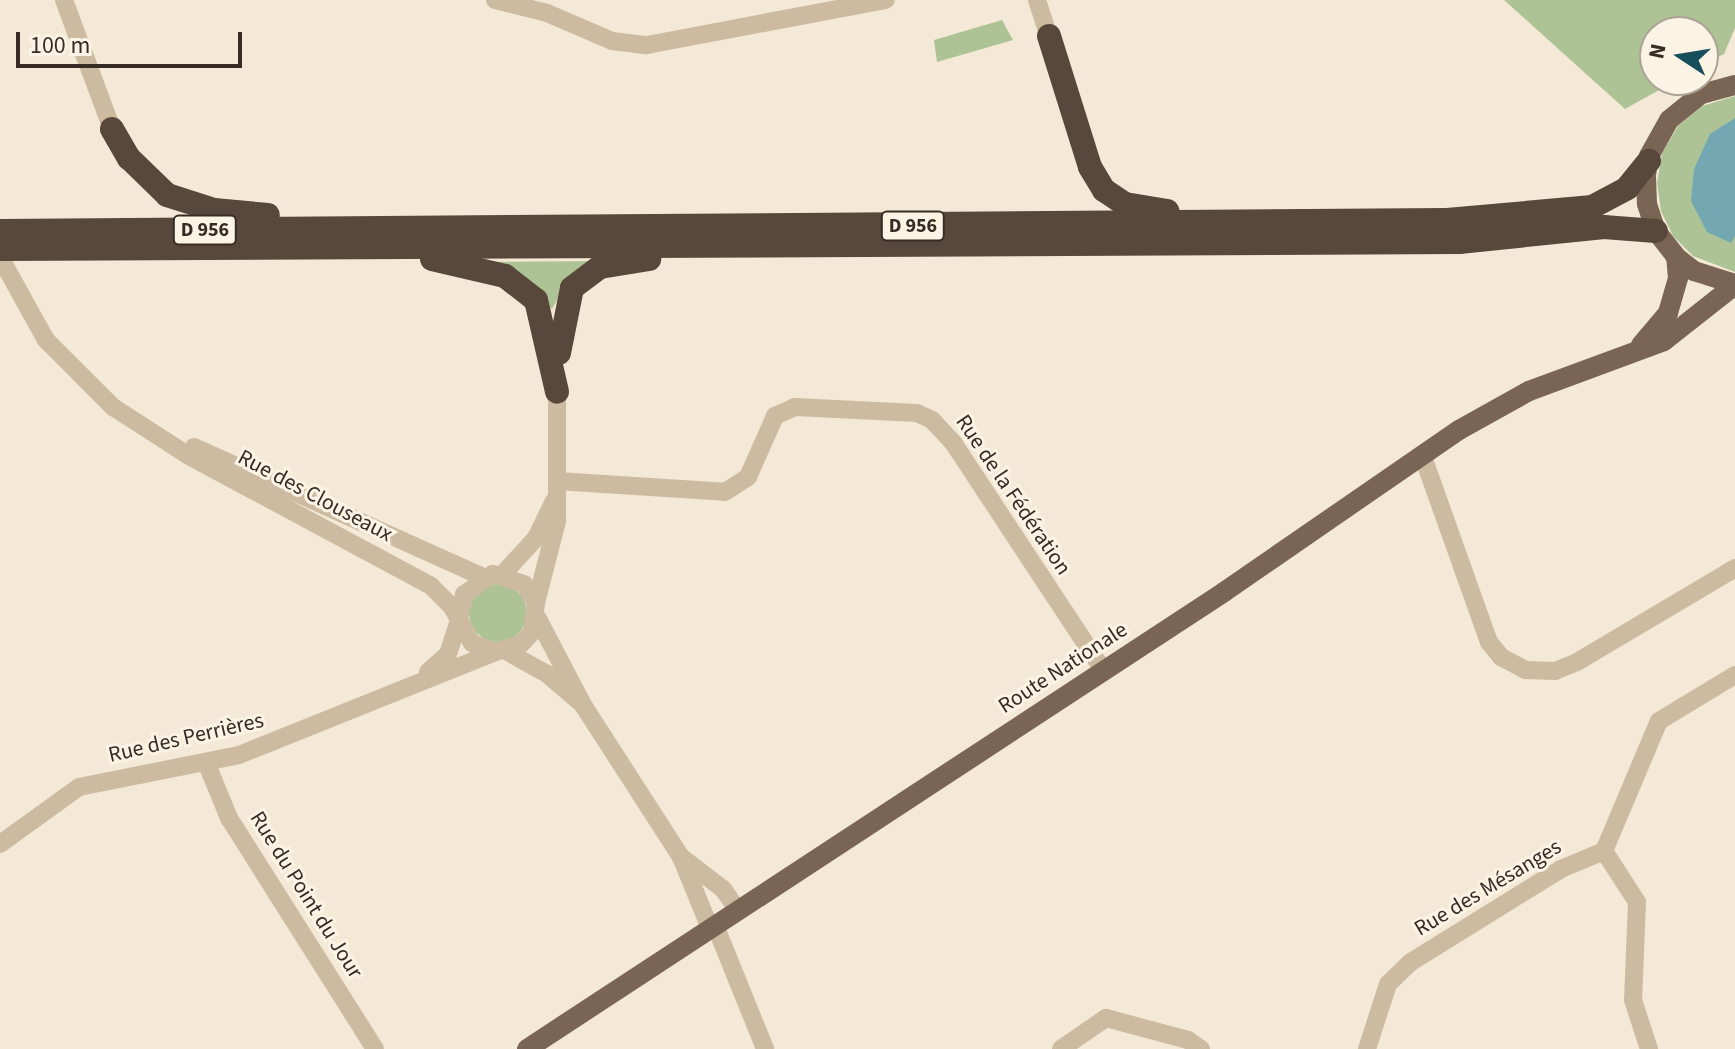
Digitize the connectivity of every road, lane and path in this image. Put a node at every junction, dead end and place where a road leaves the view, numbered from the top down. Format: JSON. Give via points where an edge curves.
{"nodes":[{"id":1,"x":64,"y":0,"type":"edge"},
{"id":2,"x":495,"y":0,"type":"edge"},
{"id":3,"x":886,"y":0,"type":"edge"},
{"id":4,"x":1037,"y":0,"type":"edge"},
{"id":5,"x":1049,"y":36,"type":"joint"},
{"id":6,"x":1735,"y":69,"type":"edge"},
{"id":7,"x":1727,"y":86,"type":"edge"},
{"id":8,"x":112,"y":129,"type":"joint"},
{"id":9,"x":1649,"y":161,"type":"junction"},
{"id":10,"x":1238,"y":224,"type":"junction"},
{"id":11,"x":410,"y":230,"type":"junction"},
{"id":12,"x":0,"y":231,"type":"edge"},
{"id":13,"x":1656,"y":231,"type":"junction"},
{"id":14,"x":714,"y":246,"type":"junction"},
{"id":15,"x":239,"y":248,"type":"junction"},
{"id":16,"x":0,"y":249,"type":"edge"},
{"id":17,"x":0,"y":257,"type":"edge"},
{"id":18,"x":1676,"y":257,"type":"junction"},
{"id":19,"x":1735,"y":285,"type":"edge"},
{"id":20,"x":1637,"y":350,"type":"junction"},
{"id":21,"x":557,"y":392,"type":"junction"},
{"id":22,"x":1422,"y":454,"type":"junction"},
{"id":23,"x":557,"y":488,"type":"junction"},
{"id":24,"x":313,"y":502,"type":"junction"},
{"id":25,"x":1735,"y":568,"type":"edge"},
{"id":26,"x":503,"y":574,"type":"junction"},
{"id":27,"x":483,"y":577,"type":"junction"},
{"id":28,"x":536,"y":610,"type":"junction"},
{"id":29,"x":459,"y":620,"type":"junction"},
{"id":30,"x":501,"y":652,"type":"junction"},
{"id":31,"x":1103,"y":670,"type":"junction"},
{"id":32,"x":1735,"y":675,"type":"edge"},
{"id":33,"x":419,"y":679,"type":"junction"},
{"id":34,"x":583,"y":705,"type":"junction"},
{"id":35,"x":206,"y":762,"type":"junction"},
{"id":36,"x":4,"y":838,"type":"edge"},
{"id":37,"x":1604,"y":851,"type":"junction"},
{"id":38,"x":681,"y":857,"type":"junction"},
{"id":39,"x":737,"y":909,"type":"junction"},
{"id":40,"x":712,"y":926,"type":"junction"},
{"id":41,"x":375,"y":1049,"type":"edge"},
{"id":42,"x":527,"y":1049,"type":"edge"},
{"id":43,"x":765,"y":1049,"type":"edge"},
{"id":44,"x":1061,"y":1049,"type":"edge"},
{"id":45,"x":1201,"y":1049,"type":"edge"},
{"id":46,"x":1367,"y":1049,"type":"edge"},
{"id":47,"x":1649,"y":1049,"type":"edge"}],
"edges":[{"from":1,"to":8,"type":"street"},
{"from":2,"to":3,"type":"street","via":[[547,13],[612,41],[647,45]]},
{"from":4,"to":5,"type":"street"},
{"from":5,"to":10,"type":"highway","via":[[1090,167],[1104,190],[1148,211],[1210,211]]},
{"from":6,"to":7,"type":"main road"},
{"from":7,"to":9,"type":"main road","via":[[1701,94],[1669,120]]},
{"from":8,"to":11,"type":"highway","number":"D 956","via":[[149,181],[179,202]]},
{"from":9,"to":10,"type":"highway","number":"D 956","via":[[1613,198],[1566,212]]},
{"from":9,"to":13,"type":"main road","via":[[1647,204]]},
{"from":10,"to":11,"type":"highway","number":"D 956"},
{"from":11,"to":12,"type":"highway","number":"D 956"},
{"from":13,"to":14,"type":"highway","number":"D 956","via":[[1604,227],[1459,242]]},
{"from":13,"to":18,"type":"main road"},
{"from":14,"to":15,"type":"highway","number":"D 956"},
{"from":14,"to":21,"type":"highway","number":"D 956","via":[[600,267],[572,288],[561,327]]},
{"from":15,"to":16,"type":"highway","number":"D 956"},
{"from":15,"to":21,"type":"highway","number":"D 956","via":[[447,260],[505,276],[536,300],[543,315]]},
{"from":17,"to":24,"type":"street","name":"Rue des Clouseaux","via":[[64,362],[139,425]]},
{"from":18,"to":19,"type":"main road","via":[[1704,275]]},
{"from":18,"to":20,"type":"main road","via":[[1678,278],[1668,313]]},
{"from":19,"to":20,"type":"main road","name":"Route Nationale","via":[[1664,341]]},
{"from":20,"to":22,"type":"main road","name":"Route Nationale","via":[[1529,391]]},
{"from":21,"to":23,"type":"street"},
{"from":22,"to":25,"type":"street","via":[[1489,642],[1501,657],[1525,670],[1555,671],[1577,662]]},
{"from":22,"to":31,"type":"main road","name":"Route Nationale"},
{"from":23,"to":26,"type":"street","via":[[536,538]]},
{"from":23,"to":28,"type":"street","via":[[557,521]]},
{"from":23,"to":31,"type":"street","name":"Rue de la Fédération","via":[[725,492],[748,477],[775,416],[795,407],[917,413],[932,420],[954,444]]},
{"from":24,"to":27,"type":"street","name":"Rue des Clouseaux"},
{"from":24,"to":29,"type":"street","name":"Rue des Clouseaux","via":[[431,586]]},
{"from":26,"to":27,"type":"street"},
{"from":26,"to":28,"type":"street","via":[[524,584]]},
{"from":27,"to":29,"type":"street","via":[[464,594]]},
{"from":28,"to":30,"type":"street","via":[[532,632]]},
{"from":28,"to":34,"type":"street"},
{"from":29,"to":30,"type":"street","via":[[472,643]]},
{"from":29,"to":33,"type":"street","name":"Rue des Perrières","via":[[448,654]]},
{"from":30,"to":33,"type":"street","name":"Rue des Perrières"},
{"from":30,"to":34,"type":"street","via":[[547,674]]},
{"from":31,"to":39,"type":"main road","name":"Route Nationale"},
{"from":32,"to":37,"type":"street","via":[[1659,721]]},
{"from":33,"to":35,"type":"street","name":"Rue des Perrières","via":[[287,739]]},
{"from":34,"to":38,"type":"street"},
{"from":35,"to":36,"type":"street","name":"Rue des Perrières","via":[[79,787]]},
{"from":35,"to":41,"type":"street","name":"Rue du Point du Jour","via":[[229,818]]},
{"from":37,"to":46,"type":"street","name":"Rue des Mésanges","via":[[1561,869],[1411,962],[1388,984]]},
{"from":37,"to":47,"type":"street","via":[[1637,902],[1633,1000]]},
{"from":38,"to":39,"type":"street","via":[[723,889]]},
{"from":38,"to":40,"type":"street"},
{"from":39,"to":40,"type":"main road","name":"Route Nationale"},
{"from":40,"to":42,"type":"main road","name":"Route Nationale"},
{"from":40,"to":43,"type":"street"},
{"from":44,"to":45,"type":"street","via":[[1106,1018],[1188,1040]]}]}
